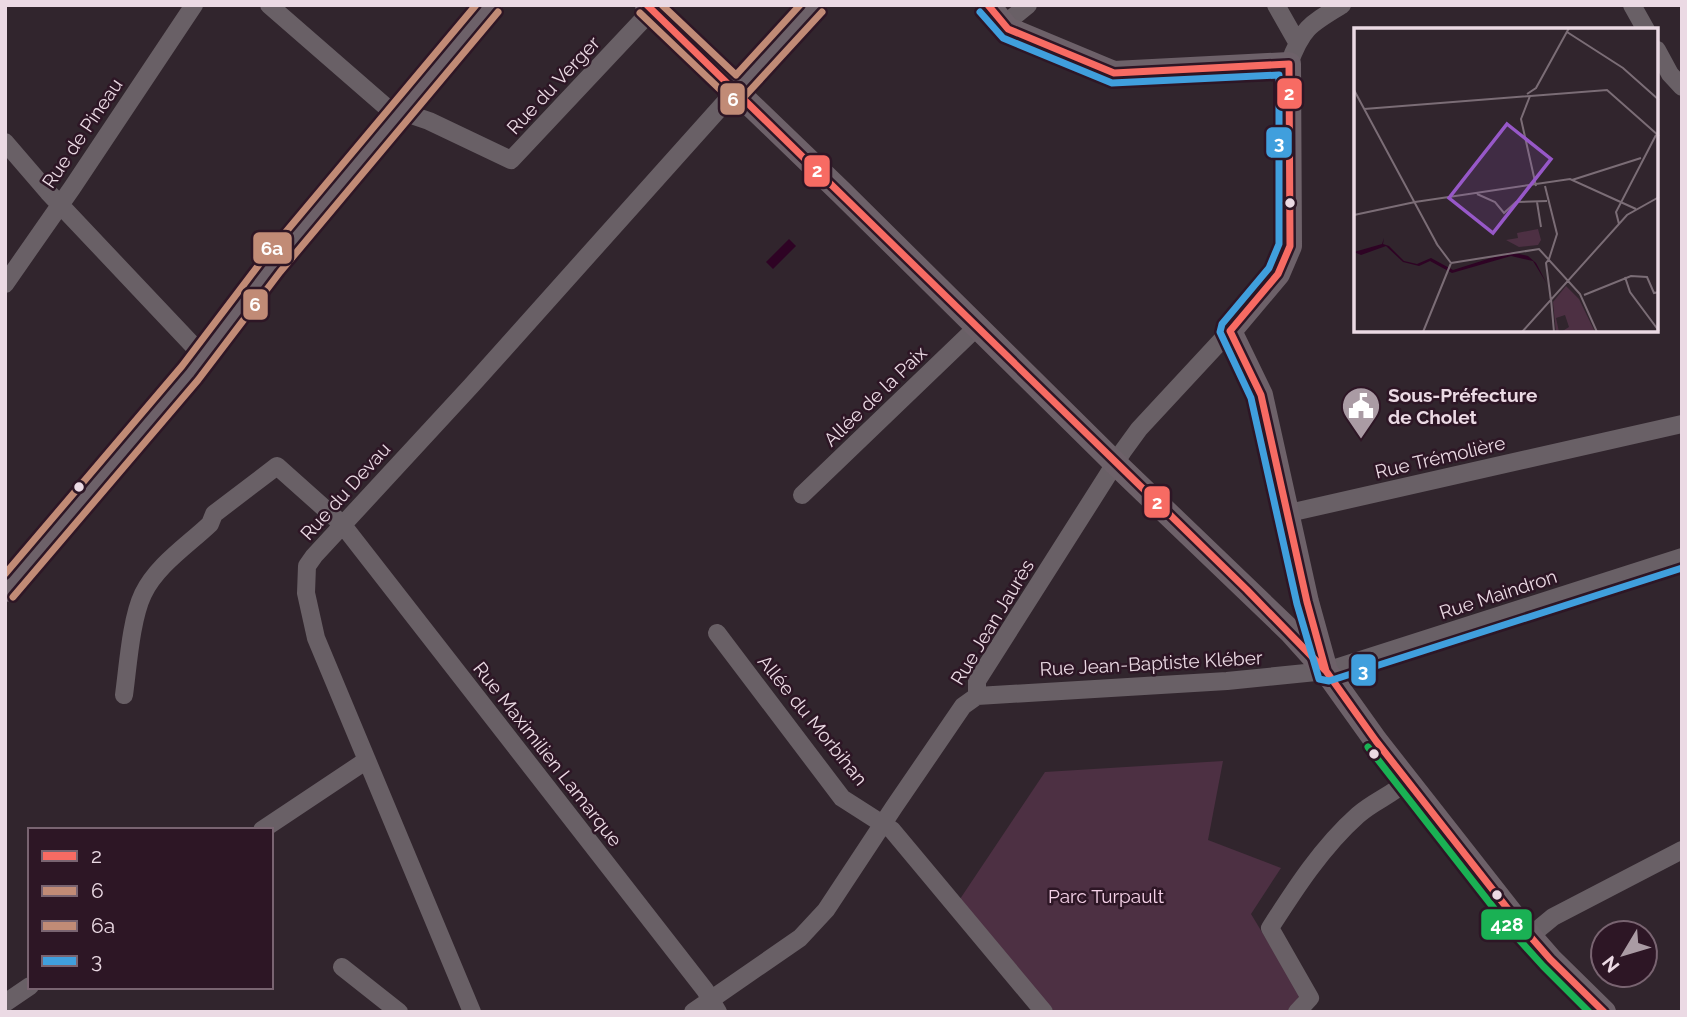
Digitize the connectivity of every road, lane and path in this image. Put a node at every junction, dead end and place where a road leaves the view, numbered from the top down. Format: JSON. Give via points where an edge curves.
{"nodes":[{"id":1,"x":194,"y":5,"type":"edge"},
{"id":2,"x":269,"y":5,"type":"edge"},
{"id":3,"x":490,"y":5,"type":"edge"},
{"id":4,"x":814,"y":5,"type":"edge"},
{"id":5,"x":988,"y":5,"type":"edge"},
{"id":6,"x":1028,"y":5,"type":"edge"},
{"id":7,"x":1276,"y":5,"type":"edge"},
{"id":8,"x":1342,"y":5,"type":"edge"},
{"id":9,"x":1632,"y":5,"type":"edge"},
{"id":10,"x":649,"y":8,"type":"edge"},
{"id":11,"x":1645,"y":28,"type":"edge"},
{"id":12,"x":1008,"y":29,"type":"junction"},
{"id":13,"x":1293,"y":53,"type":"junction"},
{"id":14,"x":1659,"y":54,"type":"edge"},
{"id":15,"x":1682,"y":87,"type":"edge"},
{"id":16,"x":736,"y":90,"type":"junction"},
{"id":17,"x":401,"y":111,"type":"junction"},
{"id":18,"x":5,"y":142,"type":"edge"},
{"id":19,"x":59,"y":204,"type":"junction"},
{"id":20,"x":5,"y":284,"type":"edge"},
{"id":21,"x":977,"y":327,"type":"junction"},
{"id":22,"x":1230,"y":331,"type":"junction"},
{"id":23,"x":204,"y":356,"type":"junction"},
{"id":24,"x":1682,"y":424,"type":"edge"},
{"id":25,"x":1115,"y":463,"type":"junction"},
{"id":26,"x":802,"y":495,"type":"dead end"},
{"id":27,"x":1289,"y":513,"type":"junction"},
{"id":28,"x":342,"y":524,"type":"junction"},
{"id":29,"x":1682,"y":557,"type":"edge"},
{"id":30,"x":5,"y":590,"type":"edge"},
{"id":31,"x":717,"y":633,"type":"dead end"},
{"id":32,"x":1326,"y":671,"type":"junction"},
{"id":33,"x":124,"y":695,"type":"dead end"},
{"id":34,"x":977,"y":696,"type":"junction"},
{"id":35,"x":367,"y":760,"type":"junction"},
{"id":36,"x":1407,"y":781,"type":"junction"},
{"id":37,"x":884,"y":824,"type":"junction"},
{"id":38,"x":265,"y":828,"type":"edge"},
{"id":39,"x":1682,"y":850,"type":"edge"},
{"id":40,"x":1530,"y":936,"type":"junction"},
{"id":41,"x":342,"y":967,"type":"dead end"},
{"id":42,"x":28,"y":987,"type":"edge"},
{"id":43,"x":5,"y":1003,"type":"edge"},
{"id":44,"x":714,"y":1006,"type":"edge"},
{"id":45,"x":399,"y":1012,"type":"edge"},
{"id":46,"x":472,"y":1012,"type":"edge"},
{"id":47,"x":693,"y":1012,"type":"edge"},
{"id":48,"x":1044,"y":1012,"type":"edge"},
{"id":49,"x":1297,"y":1012,"type":"edge"},
{"id":50,"x":1604,"y":1012,"type":"edge"}],
"edges":[{"from":1,"to":19,"type":"street","name":"Rue de Pineau"},
{"from":2,"to":17,"type":"street","name":"Rue du Verger","via":[[385,106]]},
{"from":3,"to":17,"type":"street"},
{"from":4,"to":16,"type":"street"},
{"from":5,"to":12,"type":"street"},
{"from":6,"to":12,"type":"street","via":[[1012,18]]},
{"from":7,"to":13,"type":"street"},
{"from":8,"to":13,"type":"street","via":[[1307,27]]},
{"from":9,"to":11,"type":"street"},
{"from":10,"to":16,"type":"street"},
{"from":10,"to":17,"type":"street","name":"Rue du Verger","via":[[511,160]]},
{"from":12,"to":13,"type":"street","via":[[1114,73]]},
{"from":13,"to":22,"type":"street","via":[[1290,246],[1278,274]]},
{"from":14,"to":15,"type":"street"},
{"from":16,"to":21,"type":"street"},
{"from":16,"to":28,"type":"street","name":"Rue du Devau"},
{"from":17,"to":23,"type":"street","via":[[272,265]]},
{"from":18,"to":19,"type":"street"},
{"from":19,"to":20,"type":"street","name":"Rue de Pineau"},
{"from":19,"to":23,"type":"street"},
{"from":21,"to":25,"type":"street"},
{"from":21,"to":26,"type":"street","name":"Allée de la Paix"},
{"from":22,"to":25,"type":"street","name":"Rue Jean Jaurès","via":[[1139,429]]},
{"from":22,"to":27,"type":"street","via":[[1261,395]]},
{"from":23,"to":30,"type":"street"},
{"from":24,"to":27,"type":"street","name":"Rue Trémolière"},
{"from":25,"to":32,"type":"street"},
{"from":25,"to":34,"type":"street","name":"Rue Jean Jaurès","via":[[977,681]]},
{"from":27,"to":32,"type":"street"},
{"from":28,"to":33,"type":"street","name":"Rue Maximilien Lamarque","via":[[278,466],[214,514],[210,524],[156,573],[142,595]]},
{"from":28,"to":35,"type":"street","name":"Rue du Devau","via":[[307,566],[306,593],[316,638]]},
{"from":28,"to":44,"type":"street","name":"Rue Maximilien Lamarque"},
{"from":29,"to":32,"type":"street","name":"Rue Maindron"},
{"from":31,"to":37,"type":"street","name":"Allée du Morbihan","via":[[842,798]]},
{"from":32,"to":34,"type":"street","name":"Rue Jean-Baptiste Kléber"},
{"from":32,"to":36,"type":"street"},
{"from":34,"to":37,"type":"street","name":"Rue Jean Jaurès","via":[[963,706]]},
{"from":35,"to":38,"type":"street"},
{"from":35,"to":46,"type":"street","name":"Rue du Devau"},
{"from":36,"to":40,"type":"street"},
{"from":36,"to":49,"type":"street","via":[[1356,817],[1333,841],[1270,928],[1310,998]]},
{"from":37,"to":44,"type":"street","name":"Rue Jean Jaurès","via":[[826,910],[800,938]]},
{"from":37,"to":48,"type":"street","name":"Allée du Morbihan"},
{"from":39,"to":40,"type":"street","via":[[1553,917]]},
{"from":40,"to":50,"type":"street"},
{"from":41,"to":45,"type":"street"},
{"from":42,"to":43,"type":"street"},
{"from":44,"to":47,"type":"street","name":"Rue Jean Jaurès"}]}
